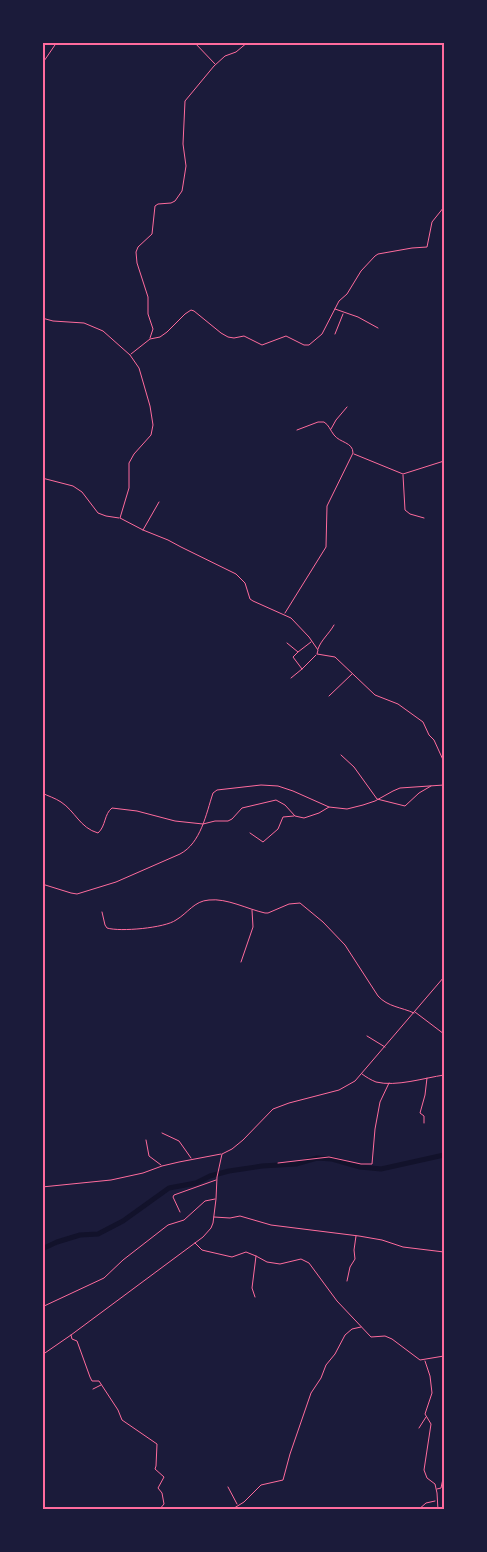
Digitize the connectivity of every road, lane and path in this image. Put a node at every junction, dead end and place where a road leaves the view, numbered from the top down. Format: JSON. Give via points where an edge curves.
{"nodes":[{"id":1,"x":57,"y":42,"type":"edge"},
{"id":2,"x":194,"y":42,"type":"edge"},
{"id":3,"x":248,"y":42,"type":"edge"},
{"id":4,"x":42,"y":64,"type":"edge"},
{"id":5,"x":216,"y":64,"type":"junction"},
{"id":6,"x":444,"y":207,"type":"edge"},
{"id":7,"x":334,"y":309,"type":"junction"},
{"id":8,"x":344,"y":312,"type":"junction"},
{"id":9,"x":42,"y":318,"type":"edge"},
{"id":10,"x":378,"y":328,"type":"dead end"},
{"id":11,"x":335,"y":334,"type":"dead end"},
{"id":12,"x":150,"y":339,"type":"junction"},
{"id":13,"x":130,"y":354,"type":"junction"},
{"id":14,"x":347,"y":407,"type":"dead end"},
{"id":15,"x":331,"y":429,"type":"junction"},
{"id":16,"x":297,"y":430,"type":"dead end"},
{"id":17,"x":354,"y":454,"type":"junction"},
{"id":18,"x":444,"y":461,"type":"edge"},
{"id":19,"x":403,"y":474,"type":"junction"},
{"id":20,"x":42,"y":478,"type":"edge"},
{"id":21,"x":159,"y":502,"type":"dead end"},
{"id":22,"x":120,"y":518,"type":"junction"},
{"id":23,"x":424,"y":518,"type":"dead end"},
{"id":24,"x":143,"y":530,"type":"junction"},
{"id":25,"x":284,"y":614,"type":"junction"},
{"id":26,"x":334,"y":624,"type":"dead end"},
{"id":27,"x":312,"y":641,"type":"junction"},
{"id":28,"x":287,"y":643,"type":"dead end"},
{"id":29,"x":318,"y":650,"type":"junction"},
{"id":30,"x":298,"y":652,"type":"junction"},
{"id":31,"x":317,"y":654,"type":"junction"},
{"id":32,"x":302,"y":669,"type":"junction"},
{"id":33,"x":352,"y":673,"type":"junction"},
{"id":34,"x":291,"y":678,"type":"dead end"},
{"id":35,"x":329,"y":696,"type":"dead end"},
{"id":36,"x":341,"y":754,"type":"dead end"},
{"id":37,"x":444,"y":762,"type":"edge"},
{"id":38,"x":432,"y":785,"type":"junction"},
{"id":39,"x":444,"y":786,"type":"edge"},
{"id":40,"x":42,"y":792,"type":"edge"},
{"id":41,"x":377,"y":800,"type":"junction"},
{"id":42,"x":329,"y":808,"type":"junction"},
{"id":43,"x":295,"y":816,"type":"junction"},
{"id":44,"x":202,"y":824,"type":"junction"},
{"id":45,"x":250,"y":833,"type":"dead end"},
{"id":46,"x":42,"y":884,"type":"edge"},
{"id":47,"x":252,"y":910,"type":"junction"},
{"id":48,"x":102,"y":912,"type":"dead end"},
{"id":49,"x":241,"y":962,"type":"dead end"},
{"id":50,"x":444,"y":977,"type":"edge"},
{"id":51,"x":414,"y":1013,"type":"junction"},
{"id":52,"x":444,"y":1034,"type":"edge"},
{"id":53,"x":367,"y":1036,"type":"dead end"},
{"id":54,"x":385,"y":1047,"type":"junction"},
{"id":55,"x":362,"y":1074,"type":"junction"},
{"id":56,"x":444,"y":1075,"type":"edge"},
{"id":57,"x":427,"y":1078,"type":"junction"},
{"id":58,"x":388,"y":1083,"type":"junction"},
{"id":59,"x":424,"y":1123,"type":"dead end"},
{"id":60,"x":162,"y":1132,"type":"dead end"},
{"id":61,"x":146,"y":1140,"type":"dead end"},
{"id":62,"x":222,"y":1154,"type":"junction"},
{"id":63,"x":192,"y":1160,"type":"junction"},
{"id":64,"x":278,"y":1163,"type":"dead end"},
{"id":65,"x":162,"y":1166,"type":"junction"},
{"id":66,"x":217,"y":1178,"type":"junction"},
{"id":67,"x":42,"y":1187,"type":"edge"},
{"id":68,"x":216,"y":1199,"type":"junction"},
{"id":69,"x":180,"y":1212,"type":"dead end"},
{"id":70,"x":214,"y":1217,"type":"junction"},
{"id":71,"x":357,"y":1236,"type":"junction"},
{"id":72,"x":195,"y":1243,"type":"junction"},
{"id":73,"x":444,"y":1252,"type":"edge"},
{"id":74,"x":256,"y":1256,"type":"junction"},
{"id":75,"x":347,"y":1280,"type":"dead end"},
{"id":76,"x":255,"y":1297,"type":"dead end"},
{"id":77,"x":42,"y":1307,"type":"edge"},
{"id":78,"x":361,"y":1327,"type":"junction"},
{"id":79,"x":71,"y":1336,"type":"junction"},
{"id":80,"x":42,"y":1355,"type":"edge"},
{"id":81,"x":444,"y":1356,"type":"edge"},
{"id":82,"x":425,"y":1360,"type":"junction"},
{"id":83,"x":102,"y":1385,"type":"junction"},
{"id":84,"x":93,"y":1389,"type":"dead end"},
{"id":85,"x":426,"y":1417,"type":"junction"},
{"id":86,"x":419,"y":1428,"type":"dead end"},
{"id":87,"x":444,"y":1474,"type":"edge"},
{"id":88,"x":228,"y":1487,"type":"dead end"},
{"id":89,"x":436,"y":1488,"type":"junction"},
{"id":90,"x":436,"y":1500,"type":"junction"},
{"id":91,"x":237,"y":1506,"type":"junction"},
{"id":92,"x":158,"y":1510,"type":"edge"},
{"id":93,"x":231,"y":1510,"type":"edge"},
{"id":94,"x":418,"y":1510,"type":"edge"},
{"id":95,"x":438,"y":1510,"type":"edge"}],
"edges":[{"from":1,"to":4,"type":"street"},
{"from":2,"to":5,"type":"street"},
{"from":3,"to":5,"type":"street"},
{"from":5,"to":12,"type":"street","via":[[184,103],[186,166],[182,191],[175,201],[155,206],[152,234],[136,249],[153,329]]},
{"from":6,"to":7,"type":"street","via":[[432,222],[427,247],[375,256]]},
{"from":7,"to":8,"type":"street"},
{"from":7,"to":12,"type":"street","via":[[322,334],[309,345],[286,336],[262,345],[244,336],[230,338],[191,310],[160,337]]},
{"from":8,"to":10,"type":"street"},
{"from":8,"to":11,"type":"street"},
{"from":9,"to":13,"type":"street","via":[[87,324],[105,332]]},
{"from":12,"to":13,"type":"street"},
{"from":13,"to":22,"type":"street","via":[[139,368],[153,425],[151,434],[129,463],[129,488]]},
{"from":14,"to":15,"type":"street"},
{"from":15,"to":16,"type":"street","via":[[322,421]]},
{"from":15,"to":17,"type":"street","via":[[337,438],[351,446]]},
{"from":17,"to":19,"type":"street"},
{"from":17,"to":25,"type":"street","via":[[327,506],[326,547]]},
{"from":18,"to":19,"type":"street"},
{"from":19,"to":23,"type":"street","via":[[405,510]]},
{"from":20,"to":22,"type":"street","via":[[73,486],[82,492],[98,513]]},
{"from":21,"to":24,"type":"street"},
{"from":22,"to":24,"type":"street"},
{"from":24,"to":25,"type":"street","via":[[236,574],[253,601]]},
{"from":25,"to":27,"type":"street"},
{"from":26,"to":29,"type":"street"},
{"from":27,"to":29,"type":"street"},
{"from":27,"to":30,"type":"street"},
{"from":28,"to":30,"type":"street"},
{"from":29,"to":31,"type":"street"},
{"from":30,"to":32,"type":"street","via":[[293,657]]},
{"from":31,"to":32,"type":"street"},
{"from":31,"to":33,"type":"street","via":[[335,658]]},
{"from":32,"to":34,"type":"street"},
{"from":33,"to":35,"type":"street"},
{"from":33,"to":37,"type":"street","via":[[375,695],[398,704],[423,722]]},
{"from":36,"to":41,"type":"street"},
{"from":38,"to":39,"type":"street"},
{"from":38,"to":41,"type":"street","via":[[400,788]]},
{"from":38,"to":41,"type":"street","via":[[405,806]]},
{"from":40,"to":44,"type":"street","via":[[61,802],[87,828],[97,833],[112,808]]},
{"from":41,"to":42,"type":"street","via":[[347,809]]},
{"from":42,"to":43,"type":"street","via":[[304,818]]},
{"from":42,"to":44,"type":"street","via":[[278,786],[223,789],[212,793]]},
{"from":43,"to":44,"type":"street","via":[[276,800],[242,808],[228,821]]},
{"from":43,"to":45,"type":"street","via":[[283,817],[278,829],[263,842]]},
{"from":44,"to":46,"type":"street","via":[[185,852],[116,882],[74,894]]},
{"from":47,"to":48,"type":"street","via":[[207,900],[196,904],[173,922],[119,930],[105,926]]},
{"from":47,"to":49,"type":"street","via":[[253,927]]},
{"from":47,"to":51,"type":"street","via":[[268,913],[294,902],[303,905],[345,945],[382,1001]]},
{"from":50,"to":51,"type":"street"},
{"from":51,"to":52,"type":"street"},
{"from":51,"to":54,"type":"street"},
{"from":53,"to":54,"type":"street"},
{"from":54,"to":55,"type":"street"},
{"from":55,"to":58,"type":"street","via":[[376,1082]]},
{"from":55,"to":62,"type":"street","via":[[339,1090],[273,1109],[244,1140]]},
{"from":56,"to":57,"type":"street"},
{"from":57,"to":58,"type":"street"},
{"from":57,"to":59,"type":"street","via":[[420,1113],[424,1116]]},
{"from":58,"to":64,"type":"street","via":[[380,1102],[372,1164],[329,1156]]},
{"from":60,"to":63,"type":"street","via":[[178,1141]]},
{"from":61,"to":65,"type":"street","via":[[149,1156]]},
{"from":62,"to":63,"type":"street"},
{"from":62,"to":66,"type":"street"},
{"from":63,"to":65,"type":"street"},
{"from":65,"to":67,"type":"street","via":[[111,1180]]},
{"from":66,"to":68,"type":"street"},
{"from":66,"to":69,"type":"street","via":[[174,1194]]},
{"from":68,"to":70,"type":"street"},
{"from":68,"to":77,"type":"street","via":[[206,1201],[184,1220],[168,1225],[104,1278]]},
{"from":70,"to":71,"type":"street","via":[[240,1216],[271,1225]]},
{"from":70,"to":72,"type":"street","via":[[211,1228]]},
{"from":71,"to":73,"type":"street"},
{"from":71,"to":75,"type":"street","via":[[355,1259]]},
{"from":72,"to":74,"type":"street","via":[[202,1250],[232,1257],[246,1252]]},
{"from":72,"to":79,"type":"street"},
{"from":74,"to":76,"type":"street","via":[[252,1288]]},
{"from":74,"to":78,"type":"street","via":[[266,1262],[280,1264],[301,1259],[309,1263],[326,1288]]},
{"from":78,"to":82,"type":"street","via":[[371,1337],[389,1337],[420,1360]]},
{"from":78,"to":91,"type":"street","via":[[352,1329],[345,1336],[311,1394],[283,1480],[261,1485]]},
{"from":79,"to":80,"type":"street"},
{"from":79,"to":83,"type":"street","via":[[77,1341],[92,1381],[99,1380]]},
{"from":81,"to":82,"type":"street"},
{"from":82,"to":85,"type":"street","via":[[432,1393]]},
{"from":83,"to":84,"type":"street"},
{"from":83,"to":92,"type":"street","via":[[122,1420],[157,1444],[155,1469],[164,1477],[158,1488],[164,1504]]},
{"from":85,"to":86,"type":"street"},
{"from":85,"to":89,"type":"street","via":[[431,1424],[424,1470],[426,1478]]},
{"from":87,"to":89,"type":"street","via":[[441,1488]]},
{"from":88,"to":91,"type":"street"},
{"from":89,"to":90,"type":"street"},
{"from":90,"to":94,"type":"street"},
{"from":90,"to":95,"type":"street"},
{"from":91,"to":93,"type":"street"}]}
